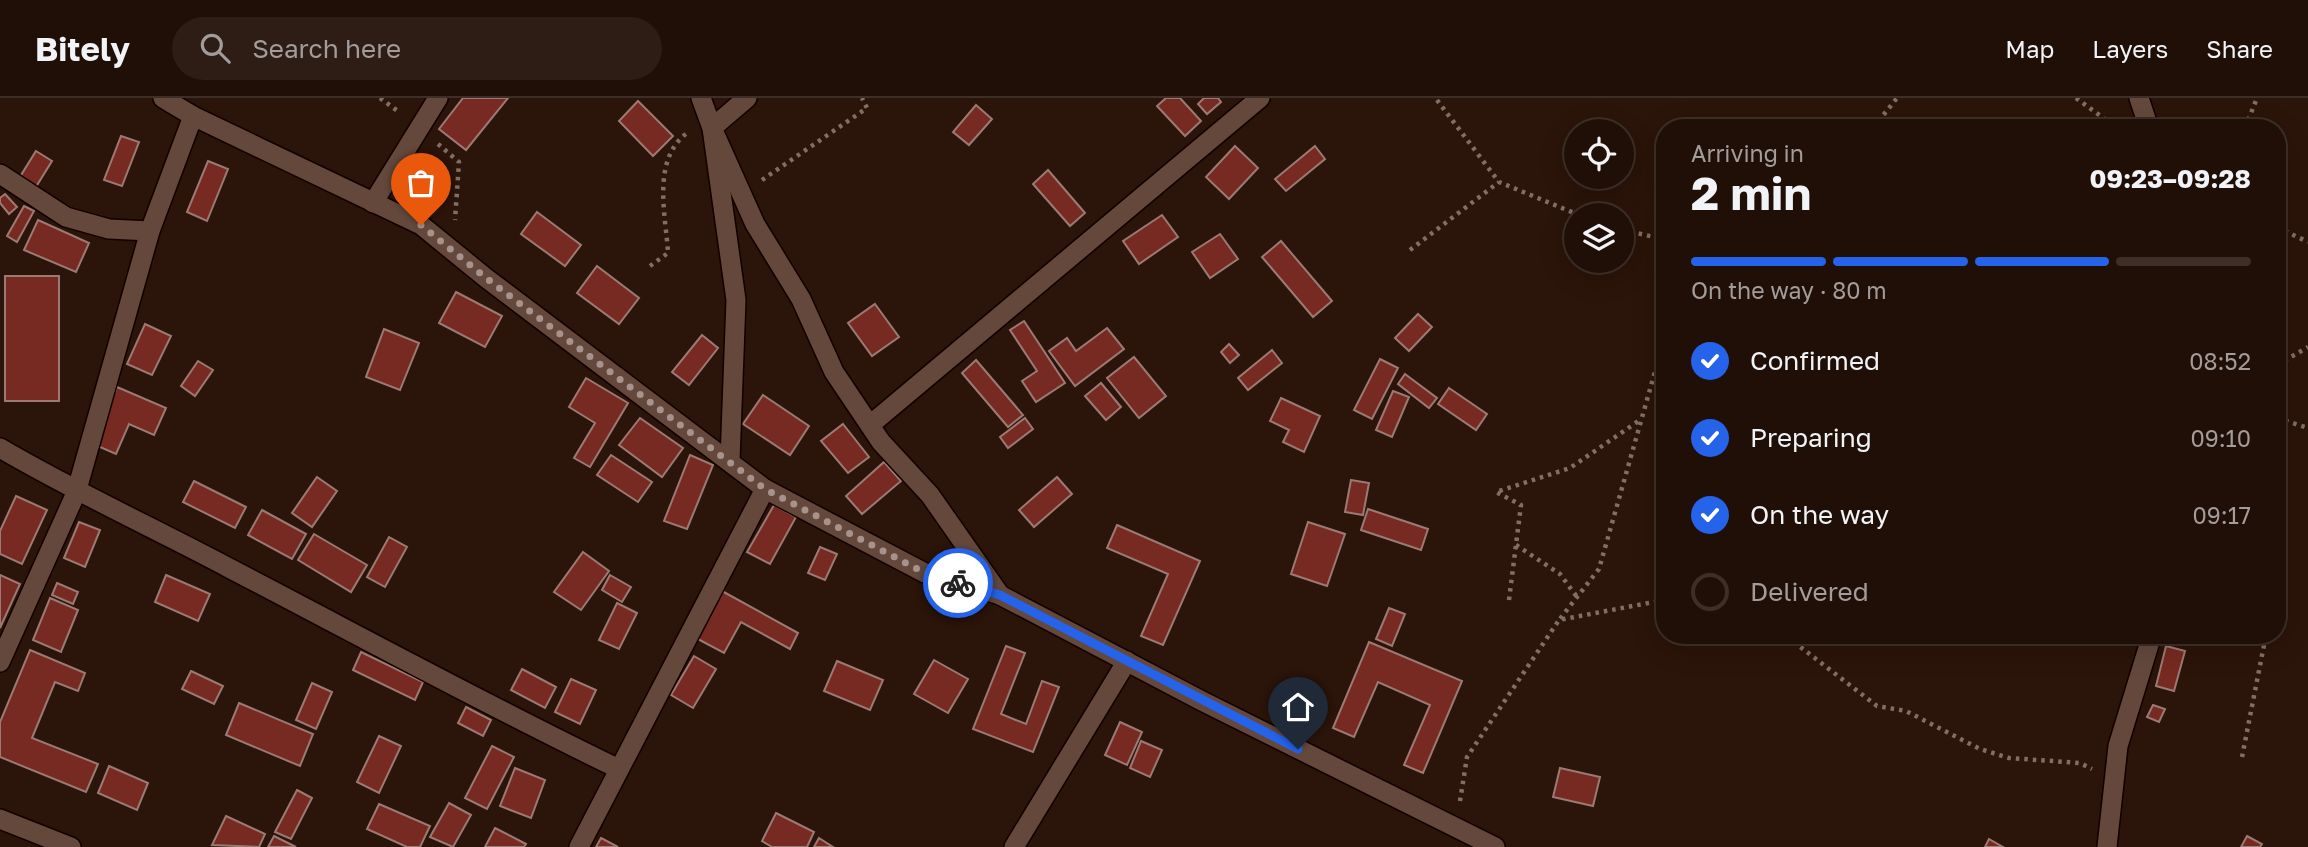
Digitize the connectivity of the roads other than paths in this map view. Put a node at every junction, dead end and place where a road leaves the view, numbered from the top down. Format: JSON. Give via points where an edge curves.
{"nodes":[{"id":1,"x":163,"y":98,"type":"edge"},
{"id":2,"x":438,"y":98,"type":"edge"},
{"id":3,"x":701,"y":98,"type":"edge"},
{"id":4,"x":747,"y":98,"type":"edge"},
{"id":5,"x":1260,"y":98,"type":"edge"},
{"id":6,"x":2138,"y":98,"type":"edge"},
{"id":7,"x":193,"y":116,"type":"junction"},
{"id":8,"x":2146,"y":119,"type":"edge"},
{"id":9,"x":709,"y":123,"type":"junction"},
{"id":10,"x":0,"y":174,"type":"edge"},
{"id":11,"x":373,"y":204,"type":"junction"},
{"id":12,"x":150,"y":231,"type":"junction"},
{"id":13,"x":870,"y":425,"type":"junction"},
{"id":14,"x":0,"y":448,"type":"edge"},
{"id":15,"x":730,"y":460,"type":"junction"},
{"id":16,"x":765,"y":489,"type":"junction"},
{"id":17,"x":76,"y":493,"type":"junction"},
{"id":18,"x":1000,"y":595,"type":"junction"},
{"id":19,"x":2149,"y":644,"type":"edge"},
{"id":20,"x":1126,"y":661,"type":"junction"},
{"id":21,"x":0,"y":662,"type":"edge"},
{"id":22,"x":619,"y":769,"type":"junction"},
{"id":23,"x":0,"y":819,"type":"edge"},
{"id":24,"x":71,"y":847,"type":"edge"},
{"id":25,"x":579,"y":847,"type":"edge"},
{"id":26,"x":1014,"y":847,"type":"edge"},
{"id":27,"x":1495,"y":847,"type":"edge"},
{"id":28,"x":2107,"y":847,"type":"edge"}],
"edges":[{"from":1,"to":7,"type":"street"},
{"from":2,"to":11,"type":"street"},
{"from":3,"to":9,"type":"street"},
{"from":4,"to":9,"type":"street"},
{"from":5,"to":13,"type":"street"},
{"from":6,"to":8,"type":"street"},
{"from":7,"to":11,"type":"street"},
{"from":7,"to":12,"type":"street"},
{"from":9,"to":13,"type":"street","via":[[755,224],[801,299],[834,372]]},
{"from":9,"to":15,"type":"street","via":[[736,300]]},
{"from":10,"to":12,"type":"street","via":[[66,217],[109,229]]},
{"from":11,"to":15,"type":"street","via":[[421,225]]},
{"from":12,"to":17,"type":"street"},
{"from":13,"to":18,"type":"street","via":[[930,495]]},
{"from":14,"to":17,"type":"street"},
{"from":15,"to":16,"type":"street"},
{"from":16,"to":18,"type":"street","via":[[925,573]]},
{"from":16,"to":22,"type":"street"},
{"from":17,"to":21,"type":"street"},
{"from":17,"to":22,"type":"street"},
{"from":18,"to":20,"type":"street"},
{"from":19,"to":28,"type":"street","via":[[2118,746]]},
{"from":20,"to":26,"type":"street"},
{"from":20,"to":27,"type":"street"},
{"from":22,"to":25,"type":"street"},
{"from":23,"to":24,"type":"street"}]}
